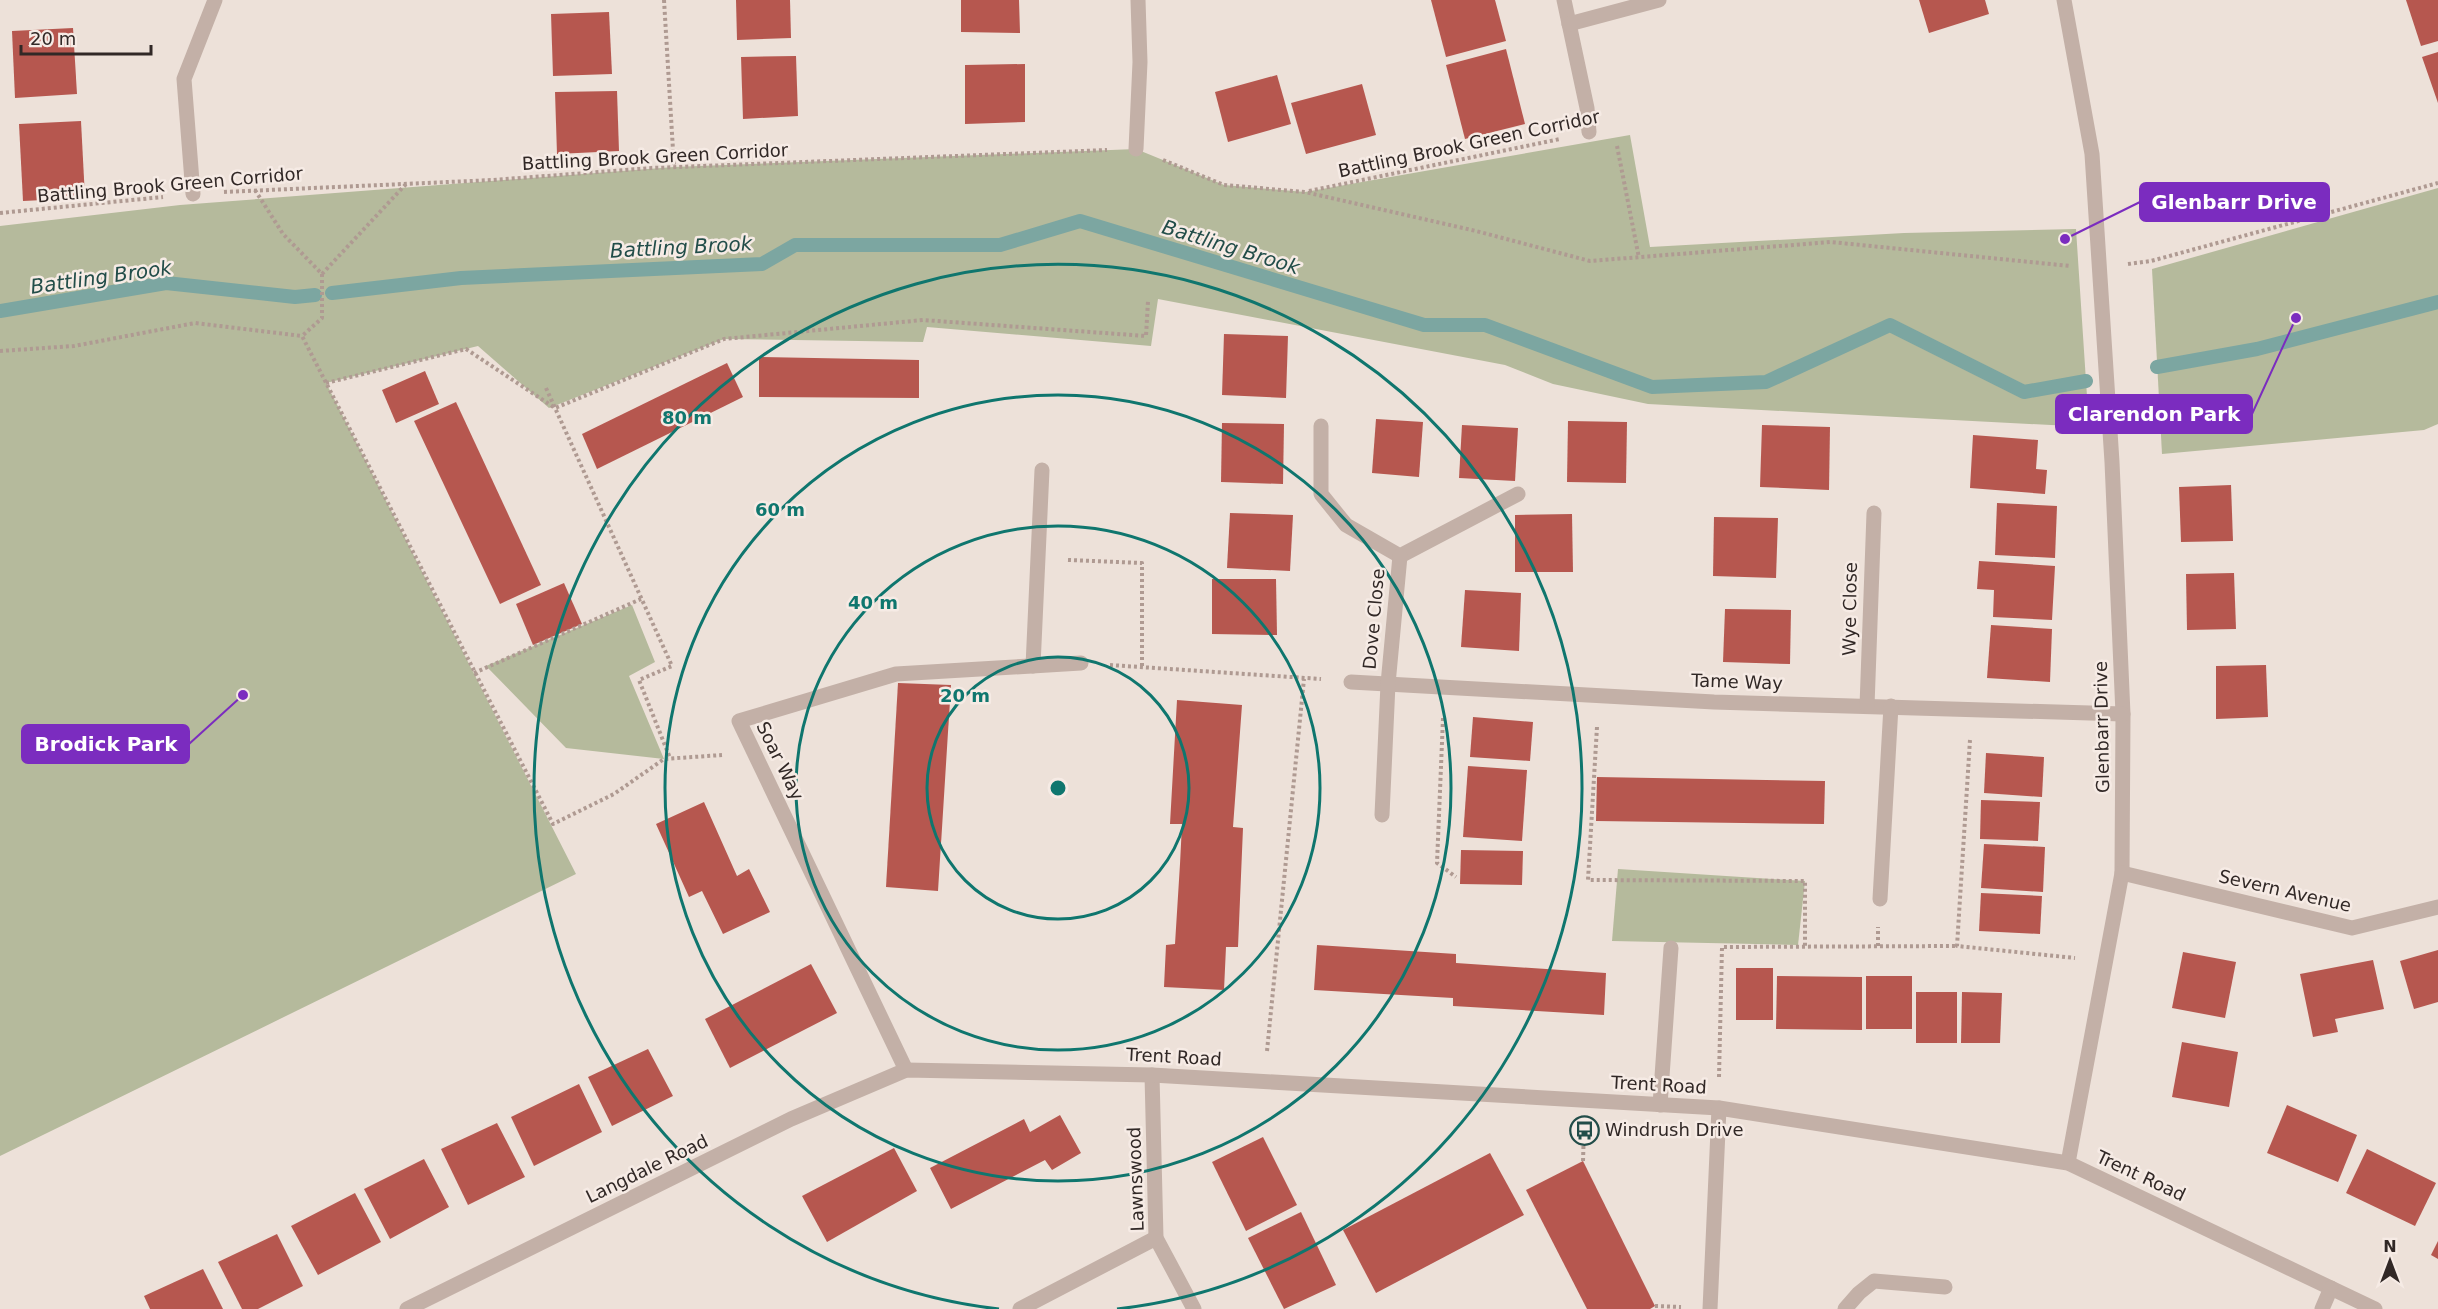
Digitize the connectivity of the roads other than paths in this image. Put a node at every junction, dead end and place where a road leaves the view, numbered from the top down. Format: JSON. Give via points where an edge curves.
{"nodes":[{"id":1,"x":215,"y":0,"type":"edge"},
{"id":2,"x":1138,"y":0,"type":"edge"},
{"id":3,"x":1564,"y":0,"type":"edge"},
{"id":4,"x":1659,"y":0,"type":"edge"},
{"id":5,"x":2064,"y":0,"type":"edge"},
{"id":6,"x":1569,"y":24,"type":"junction"},
{"id":7,"x":1589,"y":132,"type":"road end"},
{"id":8,"x":1136,"y":149,"type":"road end"},
{"id":9,"x":193,"y":194,"type":"road end"},
{"id":10,"x":1321,"y":426,"type":"dead end"},
{"id":11,"x":1042,"y":470,"type":"dead end"},
{"id":12,"x":1518,"y":494,"type":"dead end"},
{"id":13,"x":1874,"y":513,"type":"dead end"},
{"id":14,"x":1400,"y":556,"type":"junction"},
{"id":15,"x":1081,"y":663,"type":"road end"},
{"id":16,"x":1033,"y":666,"type":"junction"},
{"id":17,"x":1351,"y":682,"type":"road end"},
{"id":18,"x":1388,"y":684,"type":"junction"},
{"id":19,"x":1867,"y":706,"type":"junction"},
{"id":20,"x":1891,"y":706,"type":"junction"},
{"id":21,"x":2123,"y":714,"type":"junction"},
{"id":22,"x":1382,"y":815,"type":"dead end"},
{"id":23,"x":2122,"y":873,"type":"junction"},
{"id":24,"x":1880,"y":899,"type":"dead end"},
{"id":25,"x":2438,"y":907,"type":"edge"},
{"id":26,"x":1671,"y":948,"type":"dead end"},
{"id":27,"x":906,"y":1070,"type":"junction"},
{"id":28,"x":1152,"y":1075,"type":"junction"},
{"id":29,"x":1660,"y":1105,"type":"junction"},
{"id":30,"x":1719,"y":1108,"type":"junction"},
{"id":31,"x":2068,"y":1163,"type":"junction"},
{"id":32,"x":1156,"y":1238,"type":"junction"},
{"id":33,"x":1945,"y":1287,"type":"dead end"},
{"id":34,"x":2331,"y":1288,"type":"junction"},
{"id":35,"x":438,"y":1302,"type":"edge"},
{"id":36,"x":407,"y":1309,"type":"edge"},
{"id":37,"x":1020,"y":1309,"type":"edge"},
{"id":38,"x":1194,"y":1309,"type":"edge"},
{"id":39,"x":1710,"y":1309,"type":"edge"},
{"id":40,"x":1845,"y":1309,"type":"edge"},
{"id":41,"x":2322,"y":1309,"type":"edge"},
{"id":42,"x":2375,"y":1309,"type":"edge"}],
"edges":[{"from":1,"to":9,"type":"street","via":[[184,79]]},
{"from":2,"to":8,"type":"street"},
{"from":3,"to":6,"type":"street"},
{"from":4,"to":6,"type":"street"},
{"from":5,"to":21,"type":"street","name":"Glenbarr Drive","via":[[2092,154]]},
{"from":6,"to":7,"type":"street"},
{"from":10,"to":14,"type":"street","via":[[1321,494],[1346,525]]},
{"from":11,"to":16,"type":"street"},
{"from":12,"to":14,"type":"street"},
{"from":13,"to":19,"type":"street","name":"Wye Close"},
{"from":14,"to":18,"type":"street","name":"Dove Close"},
{"from":15,"to":16,"type":"street","name":"Soar Way"},
{"from":16,"to":27,"type":"street","name":"Soar Way","via":[[896,674],[739,721]]},
{"from":17,"to":18,"type":"street","name":"Tame Way"},
{"from":18,"to":19,"type":"street","name":"Tame Way"},
{"from":18,"to":22,"type":"street","name":"Dove Close"},
{"from":19,"to":20,"type":"street","name":"Tame Way"},
{"from":20,"to":21,"type":"street","name":"Tame Way"},
{"from":20,"to":24,"type":"street"},
{"from":21,"to":23,"type":"street","name":"Glenbarr Drive"},
{"from":23,"to":25,"type":"street","name":"Severn Avenue","via":[[2352,928]]},
{"from":23,"to":31,"type":"street","name":"Glenbarr Drive"},
{"from":26,"to":29,"type":"street"},
{"from":27,"to":28,"type":"street","name":"Trent Road"},
{"from":27,"to":35,"type":"street","name":"Langdale Road","via":[[791,1119]]},
{"from":28,"to":29,"type":"street","name":"Trent Road"},
{"from":28,"to":32,"type":"street","name":"Lawnswood"},
{"from":29,"to":30,"type":"street","name":"Trent Road"},
{"from":30,"to":31,"type":"street","name":"Trent Road"},
{"from":30,"to":39,"type":"street"},
{"from":31,"to":34,"type":"street","name":"Trent Road"},
{"from":32,"to":37,"type":"street"},
{"from":32,"to":38,"type":"street","name":"Lawnswood"},
{"from":33,"to":40,"type":"street","via":[[1874,1281]]},
{"from":34,"to":41,"type":"street"},
{"from":34,"to":42,"type":"street","name":"Trent Road"},
{"from":35,"to":36,"type":"street","name":"Langdale Road"}]}
